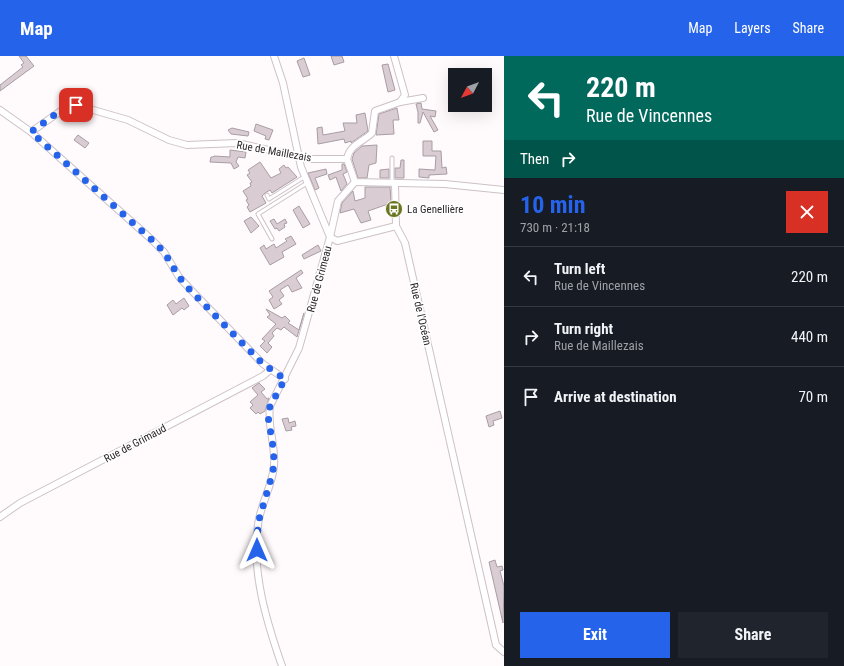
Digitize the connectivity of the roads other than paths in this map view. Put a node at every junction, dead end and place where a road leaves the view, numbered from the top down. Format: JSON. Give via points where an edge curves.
{"nodes":[{"id":1,"x":274,"y":56,"type":"edge"},
{"id":2,"x":394,"y":56,"type":"edge"},
{"id":3,"x":423,"y":98,"type":"dead end"},
{"id":4,"x":400,"y":102,"type":"junction"},
{"id":5,"x":0,"y":110,"type":"edge"},
{"id":6,"x":31,"y":132,"type":"junction"},
{"id":7,"x":297,"y":156,"type":"junction"},
{"id":8,"x":347,"y":158,"type":"junction"},
{"id":9,"x":392,"y":158,"type":"dead end"},
{"id":10,"x":305,"y":180,"type":"junction"},
{"id":11,"x":354,"y":182,"type":"junction"},
{"id":12,"x":394,"y":183,"type":"junction"},
{"id":13,"x":504,"y":190,"type":"edge"},
{"id":14,"x":267,"y":195,"type":"dead end"},
{"id":15,"x":396,"y":226,"type":"junction"},
{"id":16,"x":330,"y":237,"type":"junction"},
{"id":17,"x":272,"y":239,"type":"dead end"},
{"id":18,"x":270,"y":370,"type":"junction"},
{"id":19,"x":285,"y":379,"type":"junction"},
{"id":20,"x":0,"y":517,"type":"edge"},
{"id":21,"x":504,"y":652,"type":"edge"},
{"id":22,"x":282,"y":666,"type":"edge"}],
"edges":[{"from":1,"to":7,"type":"street","via":[[283,83]]},
{"from":2,"to":4,"type":"street","via":[[405,95]]},
{"from":3,"to":4,"type":"street"},
{"from":4,"to":8,"type":"street","via":[[375,111],[372,133],[348,152]]},
{"from":5,"to":6,"type":"street"},
{"from":6,"to":7,"type":"street","name":"Rue de Maillezais","via":[[64,108],[76,105],[128,120],[169,140],[187,145],[237,143]]},
{"from":6,"to":18,"type":"street","via":[[151,239],[164,252],[190,290]]},
{"from":7,"to":8,"type":"street","name":"Rue de Maillezais","via":[[310,159]]},
{"from":7,"to":10,"type":"street"},
{"from":8,"to":11,"type":"street"},
{"from":9,"to":12,"type":"lane"},
{"from":10,"to":14,"type":"lane","via":[[269,199]]},
{"from":10,"to":16,"type":"street"},
{"from":10,"to":17,"type":"lane","via":[[258,214]]},
{"from":11,"to":12,"type":"street"},
{"from":11,"to":16,"type":"street","name":"Rue de Grimeau","via":[[338,200]]},
{"from":12,"to":13,"type":"street","via":[[445,184]]},
{"from":12,"to":15,"type":"street"},
{"from":15,"to":16,"type":"street","via":[[337,241]]},
{"from":15,"to":21,"type":"street","name":"Rue de l'Océan","via":[[405,243],[496,645]]},
{"from":16,"to":19,"type":"street","name":"Rue de Grimeau","via":[[299,348]]},
{"from":18,"to":19,"type":"street"},
{"from":18,"to":20,"type":"street","name":"Rue de Grimaud"},
{"from":19,"to":22,"type":"street","name":"Rue de Grimeau","via":[[270,406],[268,416],[274,453],[273,472],[256,536],[261,588]]}]}
